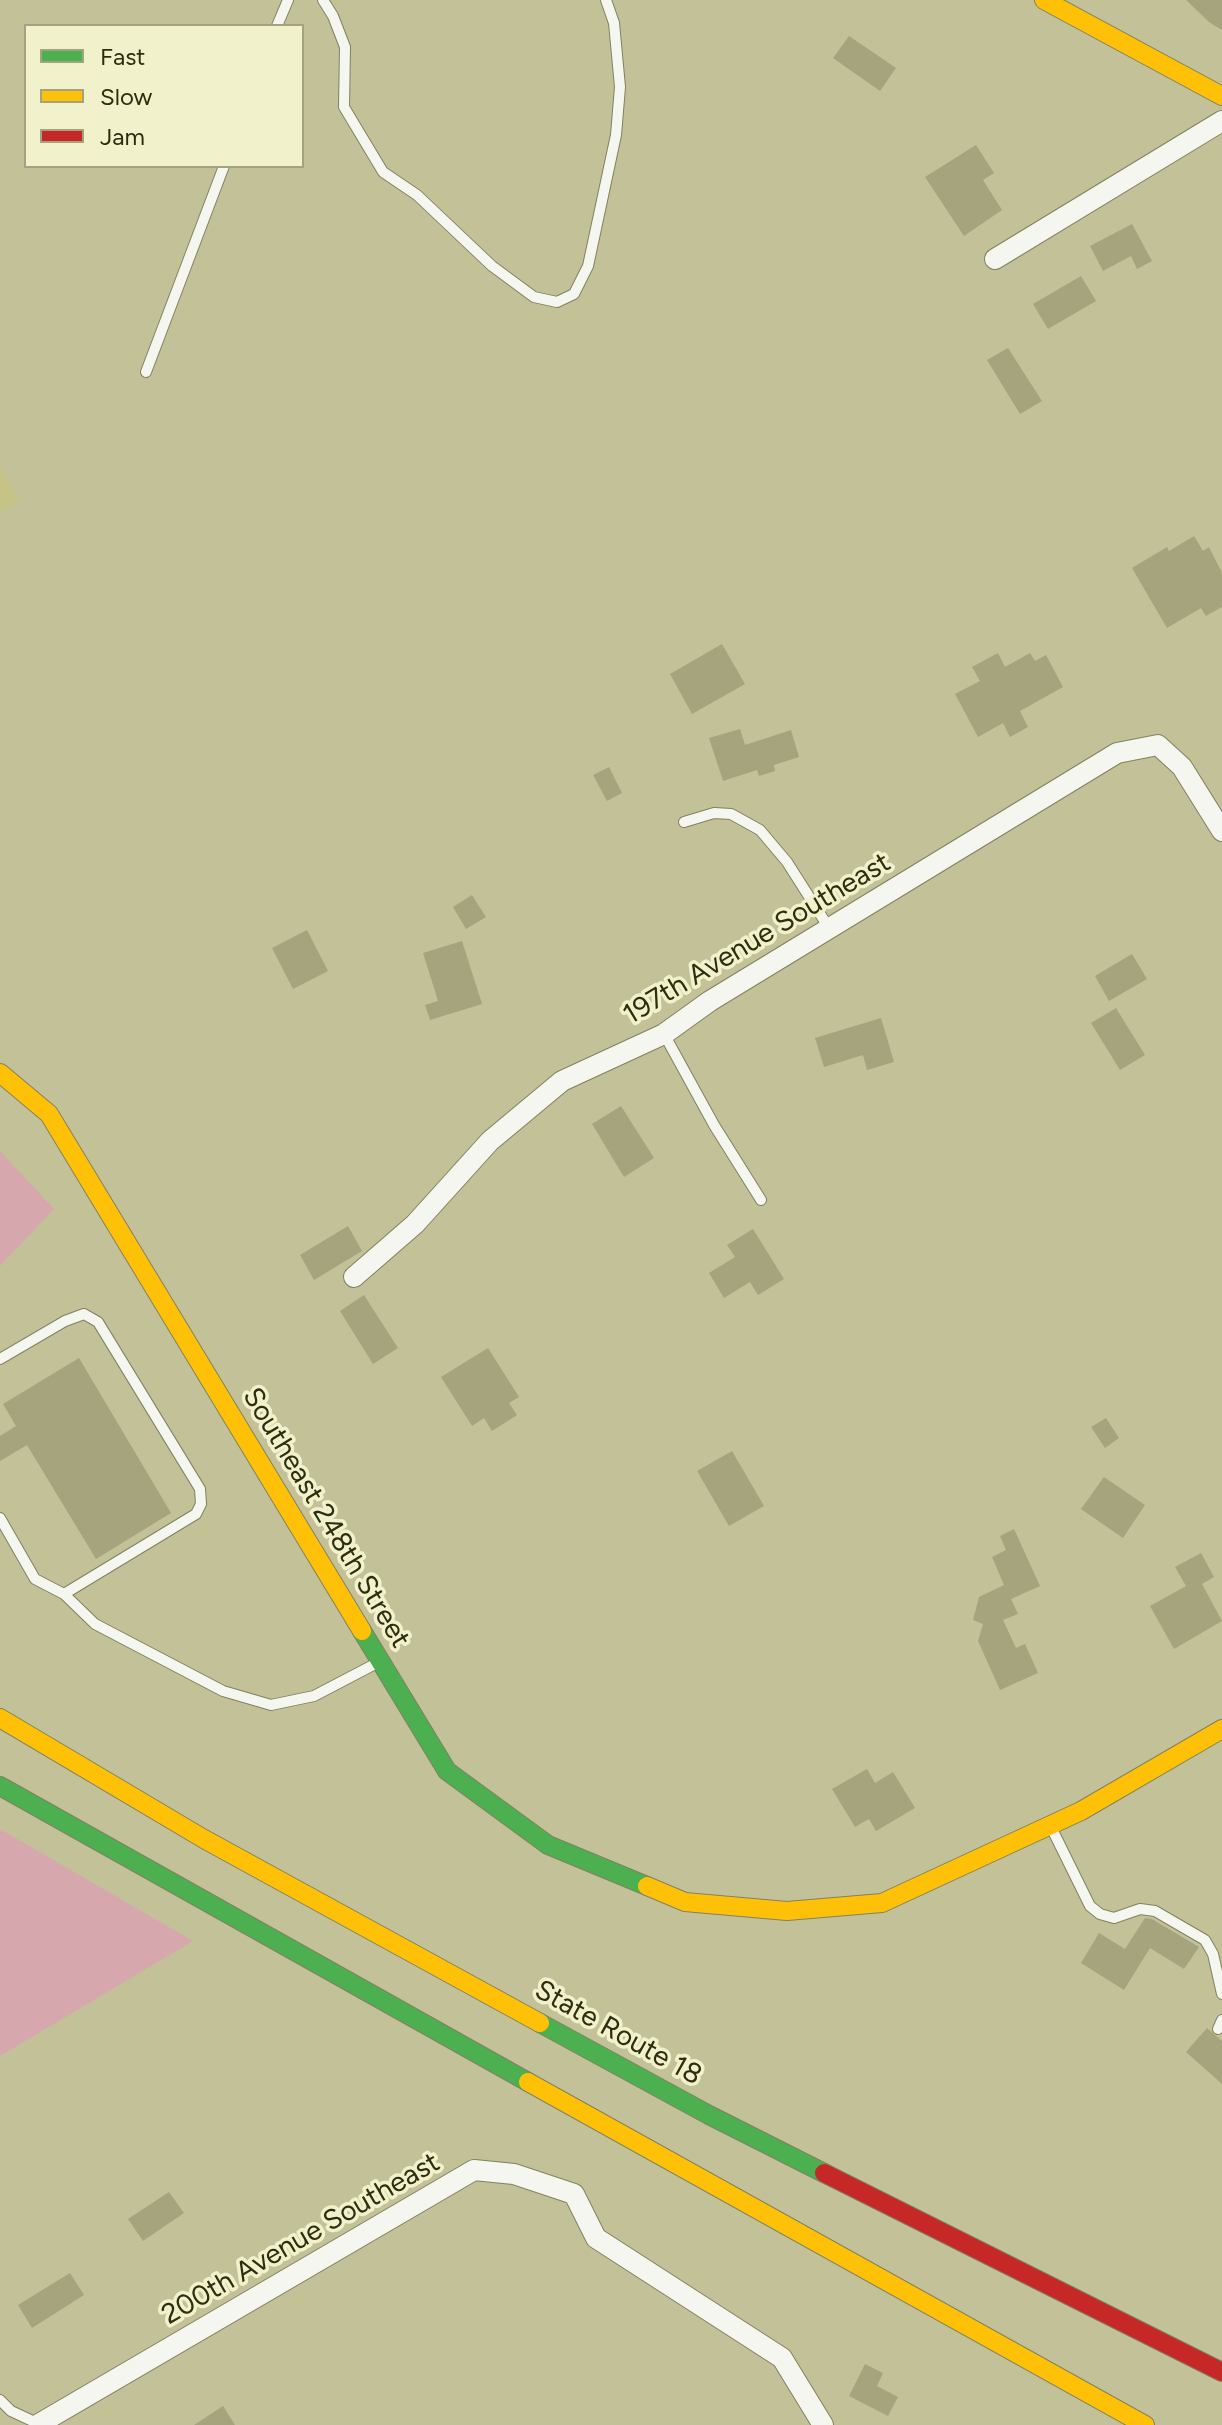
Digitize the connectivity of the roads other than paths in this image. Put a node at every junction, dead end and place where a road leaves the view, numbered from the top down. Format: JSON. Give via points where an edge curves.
{"nodes":[{"id":1,"x":288,"y":0,"type":"edge"},
{"id":2,"x":323,"y":0,"type":"edge"},
{"id":3,"x":606,"y":0,"type":"edge"},
{"id":4,"x":1044,"y":0,"type":"edge"},
{"id":5,"x":278,"y":24,"type":"edge"},
{"id":6,"x":1222,"y":96,"type":"edge"},
{"id":7,"x":1222,"y":121,"type":"edge"},
{"id":8,"x":223,"y":168,"type":"edge"},
{"id":9,"x":995,"y":259,"type":"dead end"},
{"id":10,"x":146,"y":372,"type":"dead end"},
{"id":11,"x":684,"y":822,"type":"dead end"},
{"id":12,"x":1222,"y":831,"type":"edge"},
{"id":13,"x":829,"y":928,"type":"junction"},
{"id":14,"x":664,"y":1034,"type":"junction"},
{"id":15,"x":0,"y":1073,"type":"edge"},
{"id":16,"x":761,"y":1200,"type":"dead end"},
{"id":17,"x":354,"y":1277,"type":"dead end"},
{"id":18,"x":0,"y":1359,"type":"edge"},
{"id":19,"x":0,"y":1518,"type":"edge"},
{"id":20,"x":64,"y":1594,"type":"junction"},
{"id":21,"x":381,"y":1661,"type":"junction"},
{"id":22,"x":0,"y":1718,"type":"edge"},
{"id":23,"x":1222,"y":1729,"type":"edge"},
{"id":24,"x":0,"y":1786,"type":"edge"},
{"id":25,"x":1050,"y":1825,"type":"junction"},
{"id":26,"x":1222,"y":1994,"type":"edge"},
{"id":27,"x":1222,"y":2372,"type":"edge"},
{"id":28,"x":0,"y":2400,"type":"edge"},
{"id":29,"x":39,"y":2424,"type":"edge"},
{"id":30,"x":823,"y":2425,"type":"edge"},
{"id":31,"x":1145,"y":2425,"type":"edge"}],
"edges":[{"from":1,"to":5,"type":"lane"},
{"from":2,"to":3,"type":"lane","via":[[345,47],[344,107],[383,172],[417,195],[492,266],[534,297],[557,302],[574,294],[588,266],[616,135],[620,87],[614,23]]},
{"from":4,"to":6,"type":"main road"},
{"from":7,"to":9,"type":"street"},
{"from":8,"to":10,"type":"lane"},
{"from":11,"to":13,"type":"lane","via":[[731,814],[760,830]]},
{"from":12,"to":13,"type":"street","name":"197th Avenue Southeast","via":[[1182,767],[1158,745],[1117,753]]},
{"from":13,"to":14,"type":"street","name":"197th Avenue Southeast"},
{"from":14,"to":16,"type":"lane"},
{"from":14,"to":17,"type":"street","name":"197th Avenue Southeast","via":[[562,1081],[540,1097],[490,1141],[415,1224]]},
{"from":15,"to":21,"type":"main road","name":"Southeast 248th Street","via":[[49,1114]]},
{"from":18,"to":20,"type":"lane","via":[[65,1321],[84,1314],[98,1322],[200,1489],[196,1514]]},
{"from":19,"to":20,"type":"lane","via":[[35,1579]]},
{"from":20,"to":21,"type":"lane","via":[[95,1624],[223,1691],[271,1705],[314,1696]]},
{"from":21,"to":25,"type":"main road","name":"Southeast 248th Street","via":[[447,1771],[548,1845],[685,1902],[787,1911],[882,1903]]},
{"from":22,"to":27,"type":"main road","name":"State Route 18","via":[[204,1839],[709,2115]]},
{"from":23,"to":25,"type":"main road"},
{"from":24,"to":31,"type":"main road"},
{"from":25,"to":26,"type":"lane","via":[[1090,1906],[1114,1918],[1140,1909],[1155,1911],[1205,1940]]},
{"from":28,"to":29,"type":"lane"},
{"from":29,"to":30,"type":"street","name":"200th Avenue Southeast","via":[[474,2170],[514,2174],[574,2194],[596,2238],[782,2358]]}]}
